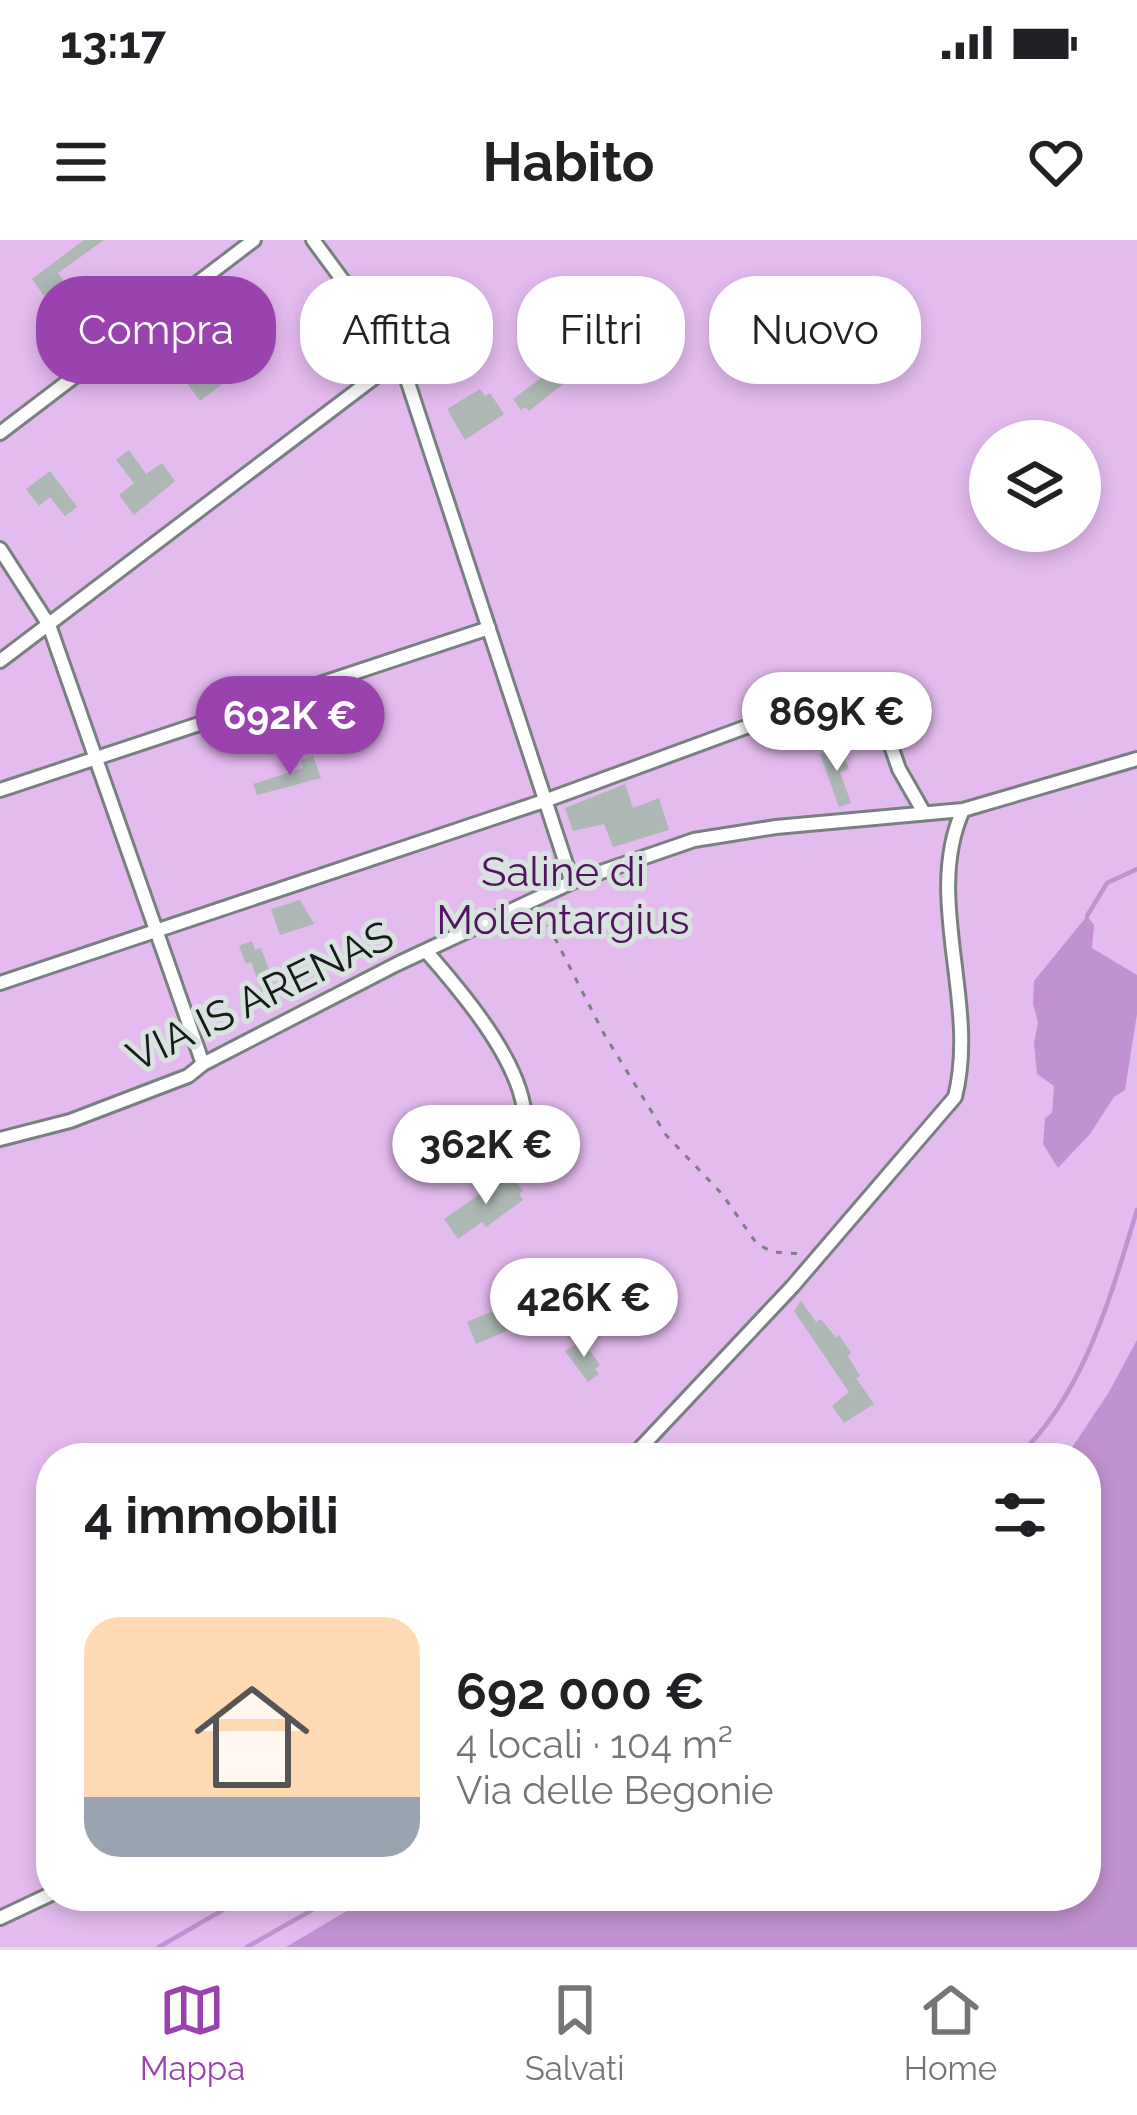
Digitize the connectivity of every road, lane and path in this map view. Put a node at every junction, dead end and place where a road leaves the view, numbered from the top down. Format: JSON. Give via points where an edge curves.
{"nodes":[{"id":1,"x":254,"y":240,"type":"edge"},
{"id":2,"x":313,"y":240,"type":"edge"},
{"id":3,"x":340,"y":276,"type":"edge"},
{"id":4,"x":366,"y":384,"type":"edge"},
{"id":5,"x":409,"y":384,"type":"edge"},
{"id":6,"x":0,"y":433,"type":"edge"},
{"id":7,"x":0,"y":549,"type":"edge"},
{"id":8,"x":49,"y":626,"type":"junction"},
{"id":9,"x":489,"y":628,"type":"junction"},
{"id":10,"x":0,"y":661,"type":"edge"},
{"id":11,"x":96,"y":757,"type":"junction"},
{"id":12,"x":1137,"y":759,"type":"edge"},
{"id":13,"x":0,"y":790,"type":"edge"},
{"id":14,"x":547,"y":800,"type":"junction"},
{"id":15,"x":962,"y":810,"type":"junction"},
{"id":16,"x":923,"y":811,"type":"junction"},
{"id":17,"x":572,"y":881,"type":"junction"},
{"id":18,"x":536,"y":900,"type":"junction"},
{"id":19,"x":156,"y":930,"type":"junction"},
{"id":20,"x":426,"y":951,"type":"junction"},
{"id":21,"x":0,"y":982,"type":"edge"},
{"id":22,"x":203,"y":1064,"type":"junction"},
{"id":23,"x":0,"y":1139,"type":"edge"},
{"id":24,"x":502,"y":1150,"type":"dead end"},
{"id":25,"x":813,"y":1263,"type":"junction"},
{"id":26,"x":645,"y":1443,"type":"edge"},
{"id":27,"x":36,"y":1901,"type":"edge"},
{"id":28,"x":0,"y":1918,"type":"edge"}],
"edges":[{"from":1,"to":6,"type":"street"},
{"from":2,"to":3,"type":"street"},
{"from":4,"to":8,"type":"street"},
{"from":5,"to":9,"type":"street"},
{"from":7,"to":8,"type":"street"},
{"from":8,"to":10,"type":"street"},
{"from":8,"to":11,"type":"street"},
{"from":9,"to":11,"type":"street"},
{"from":9,"to":14,"type":"street"},
{"from":11,"to":13,"type":"street"},
{"from":11,"to":19,"type":"street"},
{"from":12,"to":15,"type":"street","name":"VIA IS ARENAS"},
{"from":14,"to":16,"type":"street","via":[[869,682]]},
{"from":14,"to":17,"type":"street"},
{"from":14,"to":19,"type":"street"},
{"from":15,"to":16,"type":"street","name":"VIA IS ARENAS"},
{"from":15,"to":25,"type":"street","via":[[945,874],[963,1064],[955,1097]]},
{"from":16,"to":17,"type":"street","name":"VIA IS ARENAS","via":[[694,840]]},
{"from":17,"to":18,"type":"street","name":"VIA IS ARENAS"},
{"from":18,"to":20,"type":"street","name":"VIA IS ARENAS"},
{"from":18,"to":25,"type":"path","via":[[666,1135],[758,1244]]},
{"from":19,"to":21,"type":"street"},
{"from":19,"to":22,"type":"street"},
{"from":20,"to":22,"type":"street","name":"VIA IS ARENAS"},
{"from":20,"to":24,"type":"street","via":[[487,1031],[521,1093],[524,1131]]},
{"from":22,"to":23,"type":"street","name":"VIA IS ARENAS","via":[[70,1121]]},
{"from":25,"to":26,"type":"street"},
{"from":27,"to":28,"type":"street"}]}
